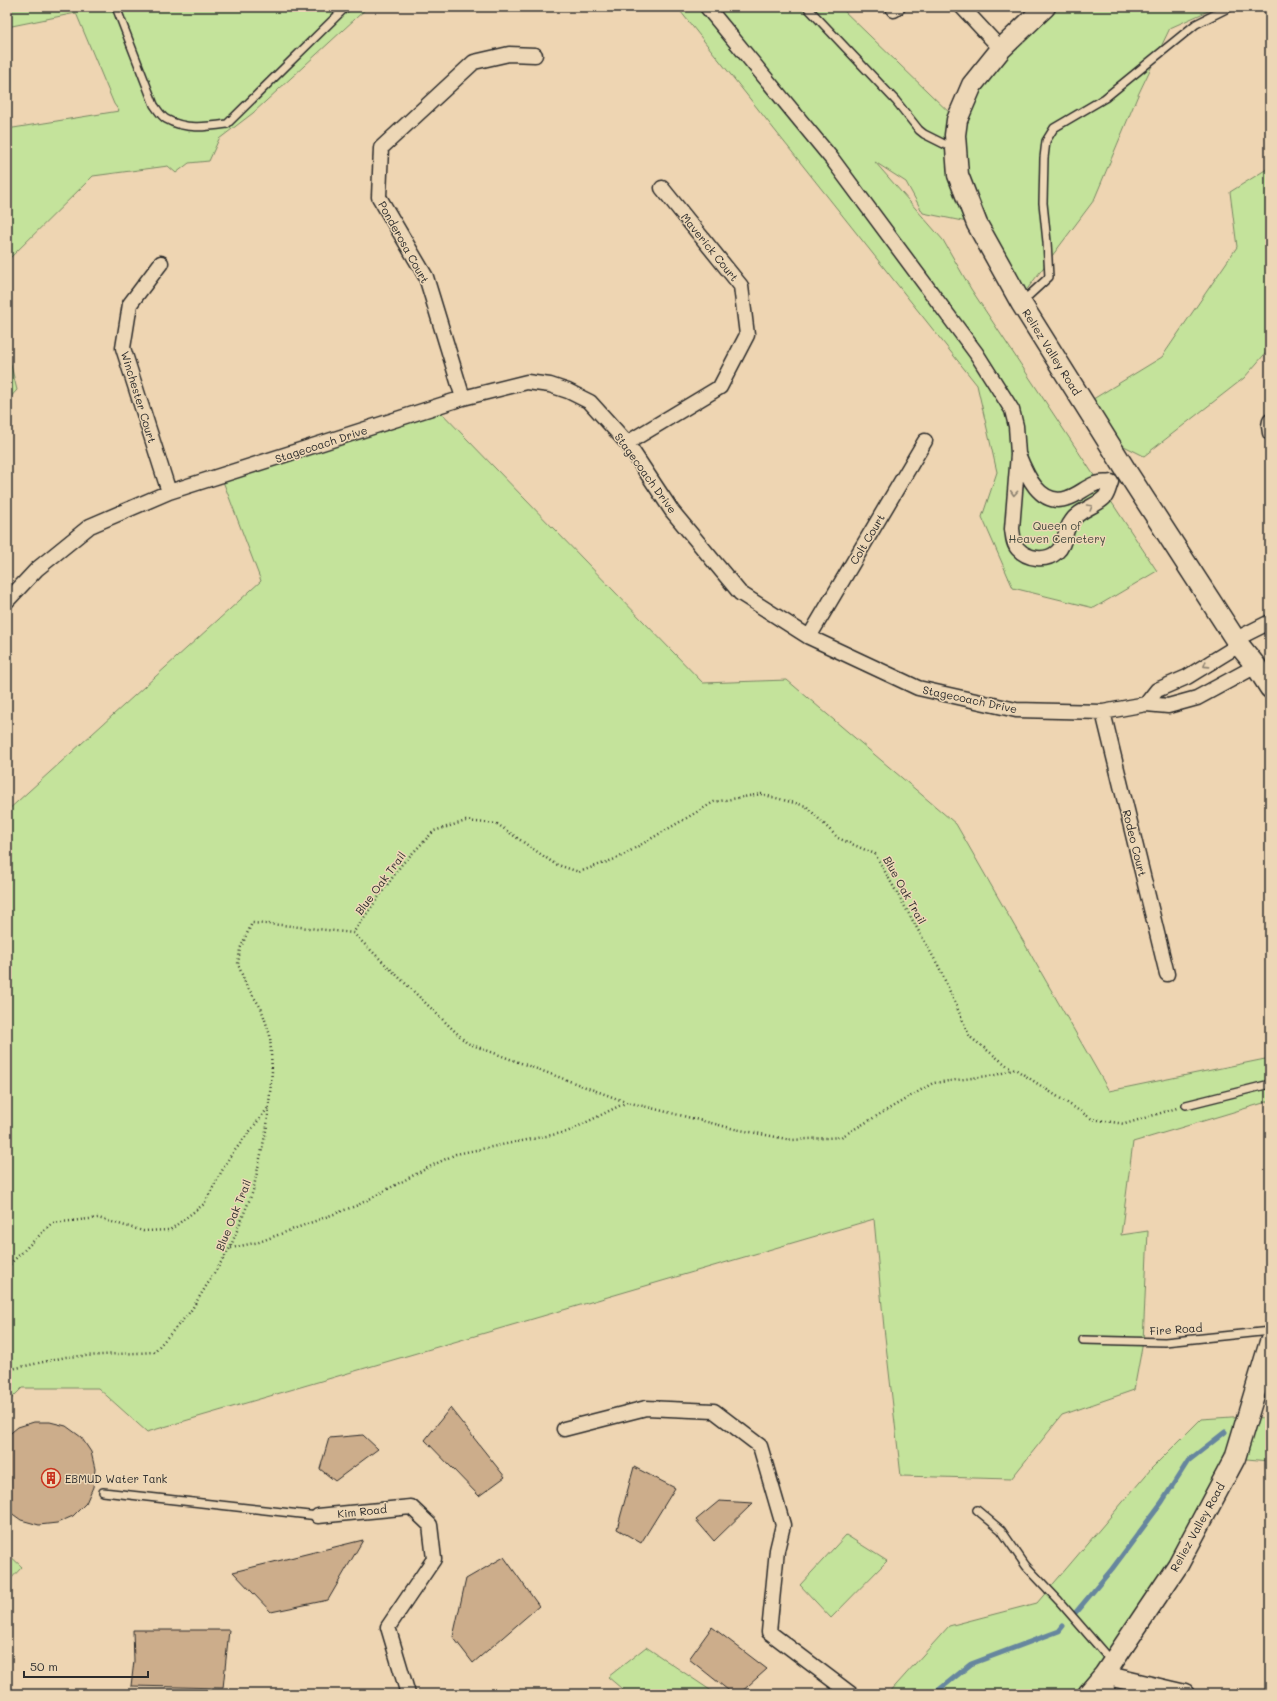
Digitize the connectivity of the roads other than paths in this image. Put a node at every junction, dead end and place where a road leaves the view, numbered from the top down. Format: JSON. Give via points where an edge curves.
{"nodes":[{"id":1,"x":116,"y":7,"type":"edge"},
{"id":2,"x":346,"y":7,"type":"edge"},
{"id":3,"x":707,"y":7,"type":"edge"},
{"id":4,"x":807,"y":7,"type":"edge"},
{"id":5,"x":962,"y":7,"type":"edge"},
{"id":6,"x":1045,"y":7,"type":"edge"},
{"id":7,"x":1230,"y":7,"type":"edge"},
{"id":8,"x":1001,"y":48,"type":"junction"},
{"id":9,"x":535,"y":55,"type":"dead end"},
{"id":10,"x":956,"y":150,"type":"junction"},
{"id":11,"x":662,"y":188,"type":"dead end"},
{"id":12,"x":161,"y":263,"type":"dead end"},
{"id":13,"x":1021,"y":303,"type":"junction"},
{"id":14,"x":463,"y":398,"type":"junction"},
{"id":15,"x":1270,"y":421,"type":"edge"},
{"id":16,"x":1270,"y":433,"type":"edge"},
{"id":17,"x":925,"y":441,"type":"dead end"},
{"id":18,"x":626,"y":444,"type":"junction"},
{"id":19,"x":1018,"y":454,"type":"junction"},
{"id":20,"x":1119,"y":477,"type":"junction"},
{"id":21,"x":169,"y":492,"type":"junction"},
{"id":22,"x":1058,"y":500,"type":"junction"},
{"id":23,"x":1071,"y":521,"type":"junction"},
{"id":24,"x":7,"y":601,"type":"edge"},
{"id":25,"x":1270,"y":622,"type":"edge"},
{"id":26,"x":809,"y":637,"type":"junction"},
{"id":27,"x":1237,"y":642,"type":"junction"},
{"id":28,"x":1256,"y":666,"type":"junction"},
{"id":29,"x":1187,"y":677,"type":"junction"},
{"id":30,"x":1270,"y":688,"type":"edge"},
{"id":31,"x":1197,"y":698,"type":"junction"},
{"id":32,"x":1146,"y":704,"type":"junction"},
{"id":33,"x":1102,"y":712,"type":"junction"},
{"id":34,"x":1167,"y":974,"type":"dead end"},
{"id":35,"x":1270,"y":1084,"type":"edge"},
{"id":36,"x":1186,"y":1105,"type":"road end"},
{"id":37,"x":1270,"y":1330,"type":"edge"},
{"id":38,"x":1084,"y":1340,"type":"dead end"},
{"id":39,"x":1269,"y":1352,"type":"edge"},
{"id":40,"x":564,"y":1429,"type":"dead end"},
{"id":41,"x":103,"y":1492,"type":"dead end"},
{"id":42,"x":977,"y":1510,"type":"dead end"},
{"id":43,"x":318,"y":1516,"type":"joint"},
{"id":44,"x":1108,"y":1677,"type":"edge"},
{"id":45,"x":408,"y":1694,"type":"edge"},
{"id":46,"x":851,"y":1694,"type":"edge"},
{"id":47,"x":1088,"y":1694,"type":"edge"},
{"id":48,"x":1184,"y":1694,"type":"edge"}],
"edges":[{"from":1,"to":2,"type":"lane","via":[[154,105],[165,118],[181,126],[204,127],[227,124]]},
{"from":3,"to":19,"type":"street","via":[[832,159],[976,353],[1012,410]]},
{"from":4,"to":10,"type":"lane","via":[[896,101],[919,130]]},
{"from":5,"to":8,"type":"street"},
{"from":6,"to":8,"type":"main road","name":"Reliez Valley Road"},
{"from":7,"to":13,"type":"lane","via":[[1196,24],[1105,98],[1054,128],[1046,141],[1044,158],[1043,203],[1049,277]]},
{"from":8,"to":10,"type":"main road","name":"Reliez Valley Road","via":[[972,85],[957,120]]},
{"from":9,"to":14,"type":"street","name":"Ponderosa Court","via":[[509,54],[474,62],[381,148],[379,197],[426,278]]},
{"from":10,"to":13,"type":"main road","name":"Reliez Valley Road","via":[[958,175],[977,224]]},
{"from":11,"to":18,"type":"street","name":"Maverick Court","via":[[741,286],[747,336],[720,387]]},
{"from":12,"to":21,"type":"street","name":"Winchester Court","via":[[130,304],[123,348]]},
{"from":13,"to":20,"type":"main road","name":"Reliez Valley Road"},
{"from":14,"to":18,"type":"street","name":"Stagecoach Drive","via":[[527,382],[550,385],[590,402]]},
{"from":14,"to":21,"type":"street","name":"Stagecoach Drive"},
{"from":15,"to":16,"type":"street"},
{"from":17,"to":26,"type":"street","name":"Colt Court"},
{"from":18,"to":26,"type":"street","name":"Stagecoach Drive","via":[[672,511],[740,593]]},
{"from":19,"to":22,"type":"street","via":[[1033,484],[1043,495]]},
{"from":19,"to":23,"type":"street","one_way":true,"via":[[1012,529],[1017,548],[1036,558],[1048,557],[1057,552],[1064,542]]},
{"from":20,"to":22,"type":"street","via":[[1096,484],[1067,499]]},
{"from":23,"to":20,"type":"street","one_way":true,"via":[[1106,496]]},
{"from":20,"to":27,"type":"main road","name":"Reliez Valley Road"},
{"from":21,"to":24,"type":"street","name":"Stagecoach Drive","via":[[90,526],[37,569]]},
{"from":22,"to":23,"type":"street"},
{"from":25,"to":27,"type":"street"},
{"from":26,"to":33,"type":"street","name":"Stagecoach Drive","via":[[918,688],[1016,710]]},
{"from":27,"to":28,"type":"main road","name":"Reliez Valley Road"},
{"from":27,"to":29,"type":"street","one_way":true},
{"from":28,"to":30,"type":"main road","name":"Reliez Valley Road"},
{"from":28,"to":31,"type":"street","name":"Stagecoach Drive"},
{"from":29,"to":31,"type":"street"},
{"from":29,"to":32,"type":"street","via":[[1157,690]]},
{"from":31,"to":32,"type":"street","name":"Stagecoach Drive","via":[[1168,706]]},
{"from":32,"to":33,"type":"street","name":"Stagecoach Drive"},
{"from":33,"to":34,"type":"street","name":"Rodeo Court"},
{"from":35,"to":36,"type":"lane"},
{"from":37,"to":38,"type":"lane","name":"Fire Road","via":[[1165,1342]]},
{"from":39,"to":44,"type":"main road","name":"Reliez Valley Road","via":[[1235,1458],[1178,1565]]},
{"from":40,"to":46,"type":"street","via":[[646,1408],[714,1411],[760,1446],[783,1525],[777,1550],[769,1632]]},
{"from":41,"to":43,"type":"lane","name":"Kim Road"},
{"from":42,"to":44,"type":"lane","via":[[1001,1530],[1026,1566],[1059,1601]]},
{"from":43,"to":45,"type":"street","name":"Kim Road","via":[[411,1507],[430,1525],[434,1559],[388,1627]]},
{"from":44,"to":47,"type":"main road","name":"Reliez Valley Road"},
{"from":44,"to":48,"type":"street"}]}
